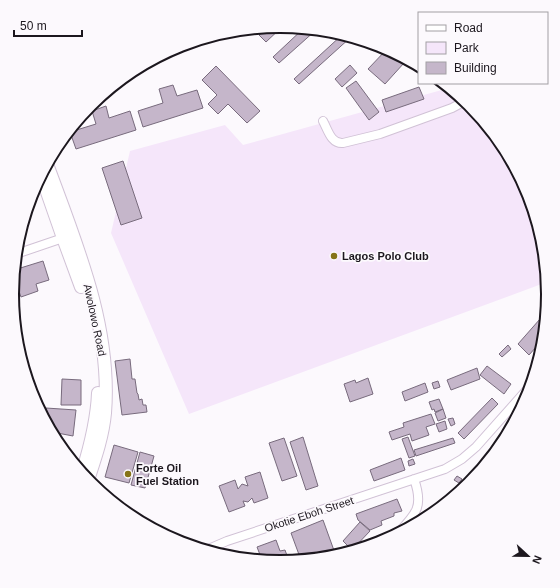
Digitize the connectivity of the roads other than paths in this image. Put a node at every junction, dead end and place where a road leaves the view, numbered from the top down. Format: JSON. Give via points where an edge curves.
{"nodes":[{"id":1,"x":459,"y":104,"type":"edge"},
{"id":2,"x":324,"y":121,"type":"dead end"},
{"id":3,"x":49,"y":172,"type":"edge"},
{"id":4,"x":44,"y":183,"type":"edge"},
{"id":5,"x":68,"y":236,"type":"junction"},
{"id":6,"x":22,"y":252,"type":"edge"},
{"id":7,"x":519,"y":399,"type":"edge"},
{"id":8,"x":84,"y":466,"type":"edge"},
{"id":9,"x":90,"y":473,"type":"edge"},
{"id":10,"x":414,"y":479,"type":"junction"},
{"id":11,"x":407,"y":521,"type":"edge"},
{"id":12,"x":214,"y":547,"type":"edge"}],
"edges":[{"from":1,"to":2,"type":"street","via":[[380,134],[339,144],[334,141]]},
{"from":3,"to":5,"type":"main road","name":"Awolowo Road"},
{"from":4,"to":5,"type":"main road","name":"Awolowo Road"},
{"from":5,"to":6,"type":"street"},
{"from":5,"to":8,"type":"main road","name":"Awolowo Road","via":[[92,324],[98,374],[94,426]]},
{"from":5,"to":9,"type":"main road","name":"Awolowo Road","via":[[95,306],[105,366],[105,414]]},
{"from":7,"to":10,"type":"street","name":"Okotie Eboh Street","via":[[462,459],[444,469]]},
{"from":10,"to":11,"type":"street","via":[[419,501],[416,511]]},
{"from":10,"to":12,"type":"street","name":"Okotie Eboh Street"}]}
